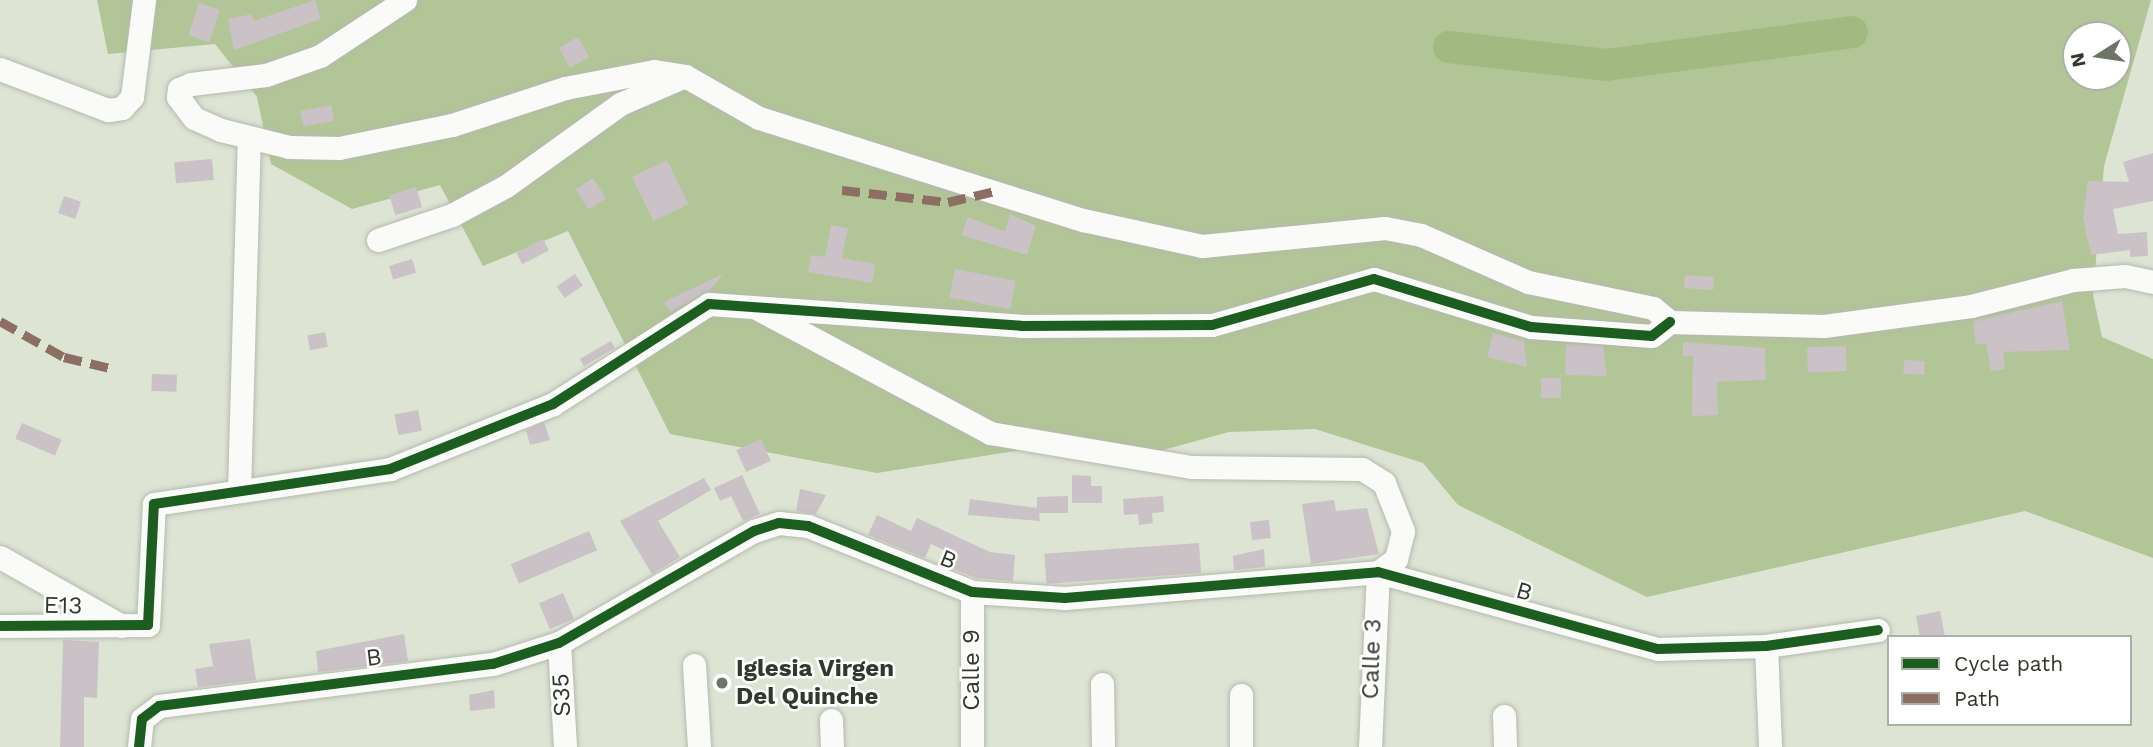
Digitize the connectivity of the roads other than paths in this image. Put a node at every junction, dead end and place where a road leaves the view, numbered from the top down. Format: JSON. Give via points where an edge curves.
{"nodes":[{"id":1,"x":145,"y":0,"type":"edge"},
{"id":2,"x":405,"y":0,"type":"edge"},
{"id":3,"x":0,"y":69,"type":"edge"},
{"id":4,"x":685,"y":76,"type":"junction"},
{"id":5,"x":249,"y":137,"type":"junction"},
{"id":6,"x":378,"y":240,"type":"dead end"},
{"id":7,"x":2153,"y":282,"type":"edge"},
{"id":8,"x":758,"y":309,"type":"junction"},
{"id":9,"x":1670,"y":322,"type":"junction"},
{"id":10,"x":239,"y":491,"type":"junction"},
{"id":11,"x":0,"y":557,"type":"edge"},
{"id":12,"x":1378,"y":572,"type":"junction"},
{"id":13,"x":972,"y":593,"type":"junction"},
{"id":14,"x":0,"y":626,"type":"edge"},
{"id":15,"x":124,"y":628,"type":"junction"},
{"id":16,"x":1878,"y":630,"type":"dead end"},
{"id":17,"x":559,"y":643,"type":"junction"},
{"id":18,"x":1766,"y":646,"type":"junction"},
{"id":19,"x":694,"y":665,"type":"dead end"},
{"id":20,"x":1102,"y":684,"type":"dead end"},
{"id":21,"x":1241,"y":695,"type":"dead end"},
{"id":22,"x":1504,"y":716,"type":"dead end"},
{"id":23,"x":831,"y":720,"type":"dead end"},
{"id":24,"x":139,"y":747,"type":"edge"},
{"id":25,"x":565,"y":747,"type":"edge"},
{"id":26,"x":699,"y":747,"type":"edge"},
{"id":27,"x":832,"y":747,"type":"edge"},
{"id":28,"x":972,"y":747,"type":"edge"},
{"id":29,"x":1103,"y":747,"type":"edge"},
{"id":30,"x":1241,"y":747,"type":"edge"},
{"id":31,"x":1370,"y":747,"type":"edge"},
{"id":32,"x":1505,"y":747,"type":"edge"},
{"id":33,"x":1770,"y":747,"type":"edge"}],
"edges":[{"from":1,"to":3,"type":"street","via":[[132,97],[122,108],[107,110]]},
{"from":2,"to":5,"type":"street","via":[[320,56],[266,75],[179,89],[194,118]]},
{"from":4,"to":5,"type":"street","via":[[654,71],[565,88],[452,125],[339,148],[289,147]]},
{"from":4,"to":6,"type":"street","via":[[620,104],[506,186],[452,215]]},
{"from":4,"to":9,"type":"street","via":[[770,122],[1083,220],[1202,246],[1385,228],[1421,235],[1528,282],[1653,307]]},
{"from":5,"to":10,"type":"street"},
{"from":7,"to":9,"type":"street","via":[[2125,276],[2073,280],[1971,306],[1824,326]]},
{"from":8,"to":9,"type":"street","via":[[1021,326],[1212,325],[1374,279],[1531,327],[1652,336]]},
{"from":8,"to":10,"type":"street","via":[[709,304],[553,404],[390,469]]},
{"from":8,"to":12,"type":"street","via":[[990,433],[1191,467],[1362,469],[1384,483],[1403,531],[1396,559]]},
{"from":10,"to":15,"type":"street","via":[[153,504],[148,625]]},
{"from":11,"to":15,"type":"street"},
{"from":12,"to":13,"type":"street","name":"B","via":[[1065,598]]},
{"from":12,"to":18,"type":"street","name":"B","via":[[1658,649]]},
{"from":12,"to":31,"type":"street","name":"Calle 3"},
{"from":13,"to":17,"type":"street","name":"B","via":[[807,526],[779,523],[754,531]]},
{"from":13,"to":28,"type":"street","name":"Calle 9"},
{"from":14,"to":15,"type":"street","name":"E13"},
{"from":16,"to":18,"type":"street","name":"B"},
{"from":17,"to":24,"type":"street","name":"B","via":[[493,664],[148,710]]},
{"from":17,"to":25,"type":"street","name":"S35"},
{"from":18,"to":33,"type":"street"},
{"from":19,"to":26,"type":"street"},
{"from":20,"to":29,"type":"street"},
{"from":21,"to":30,"type":"street"},
{"from":22,"to":32,"type":"street"},
{"from":23,"to":27,"type":"street"}]}
